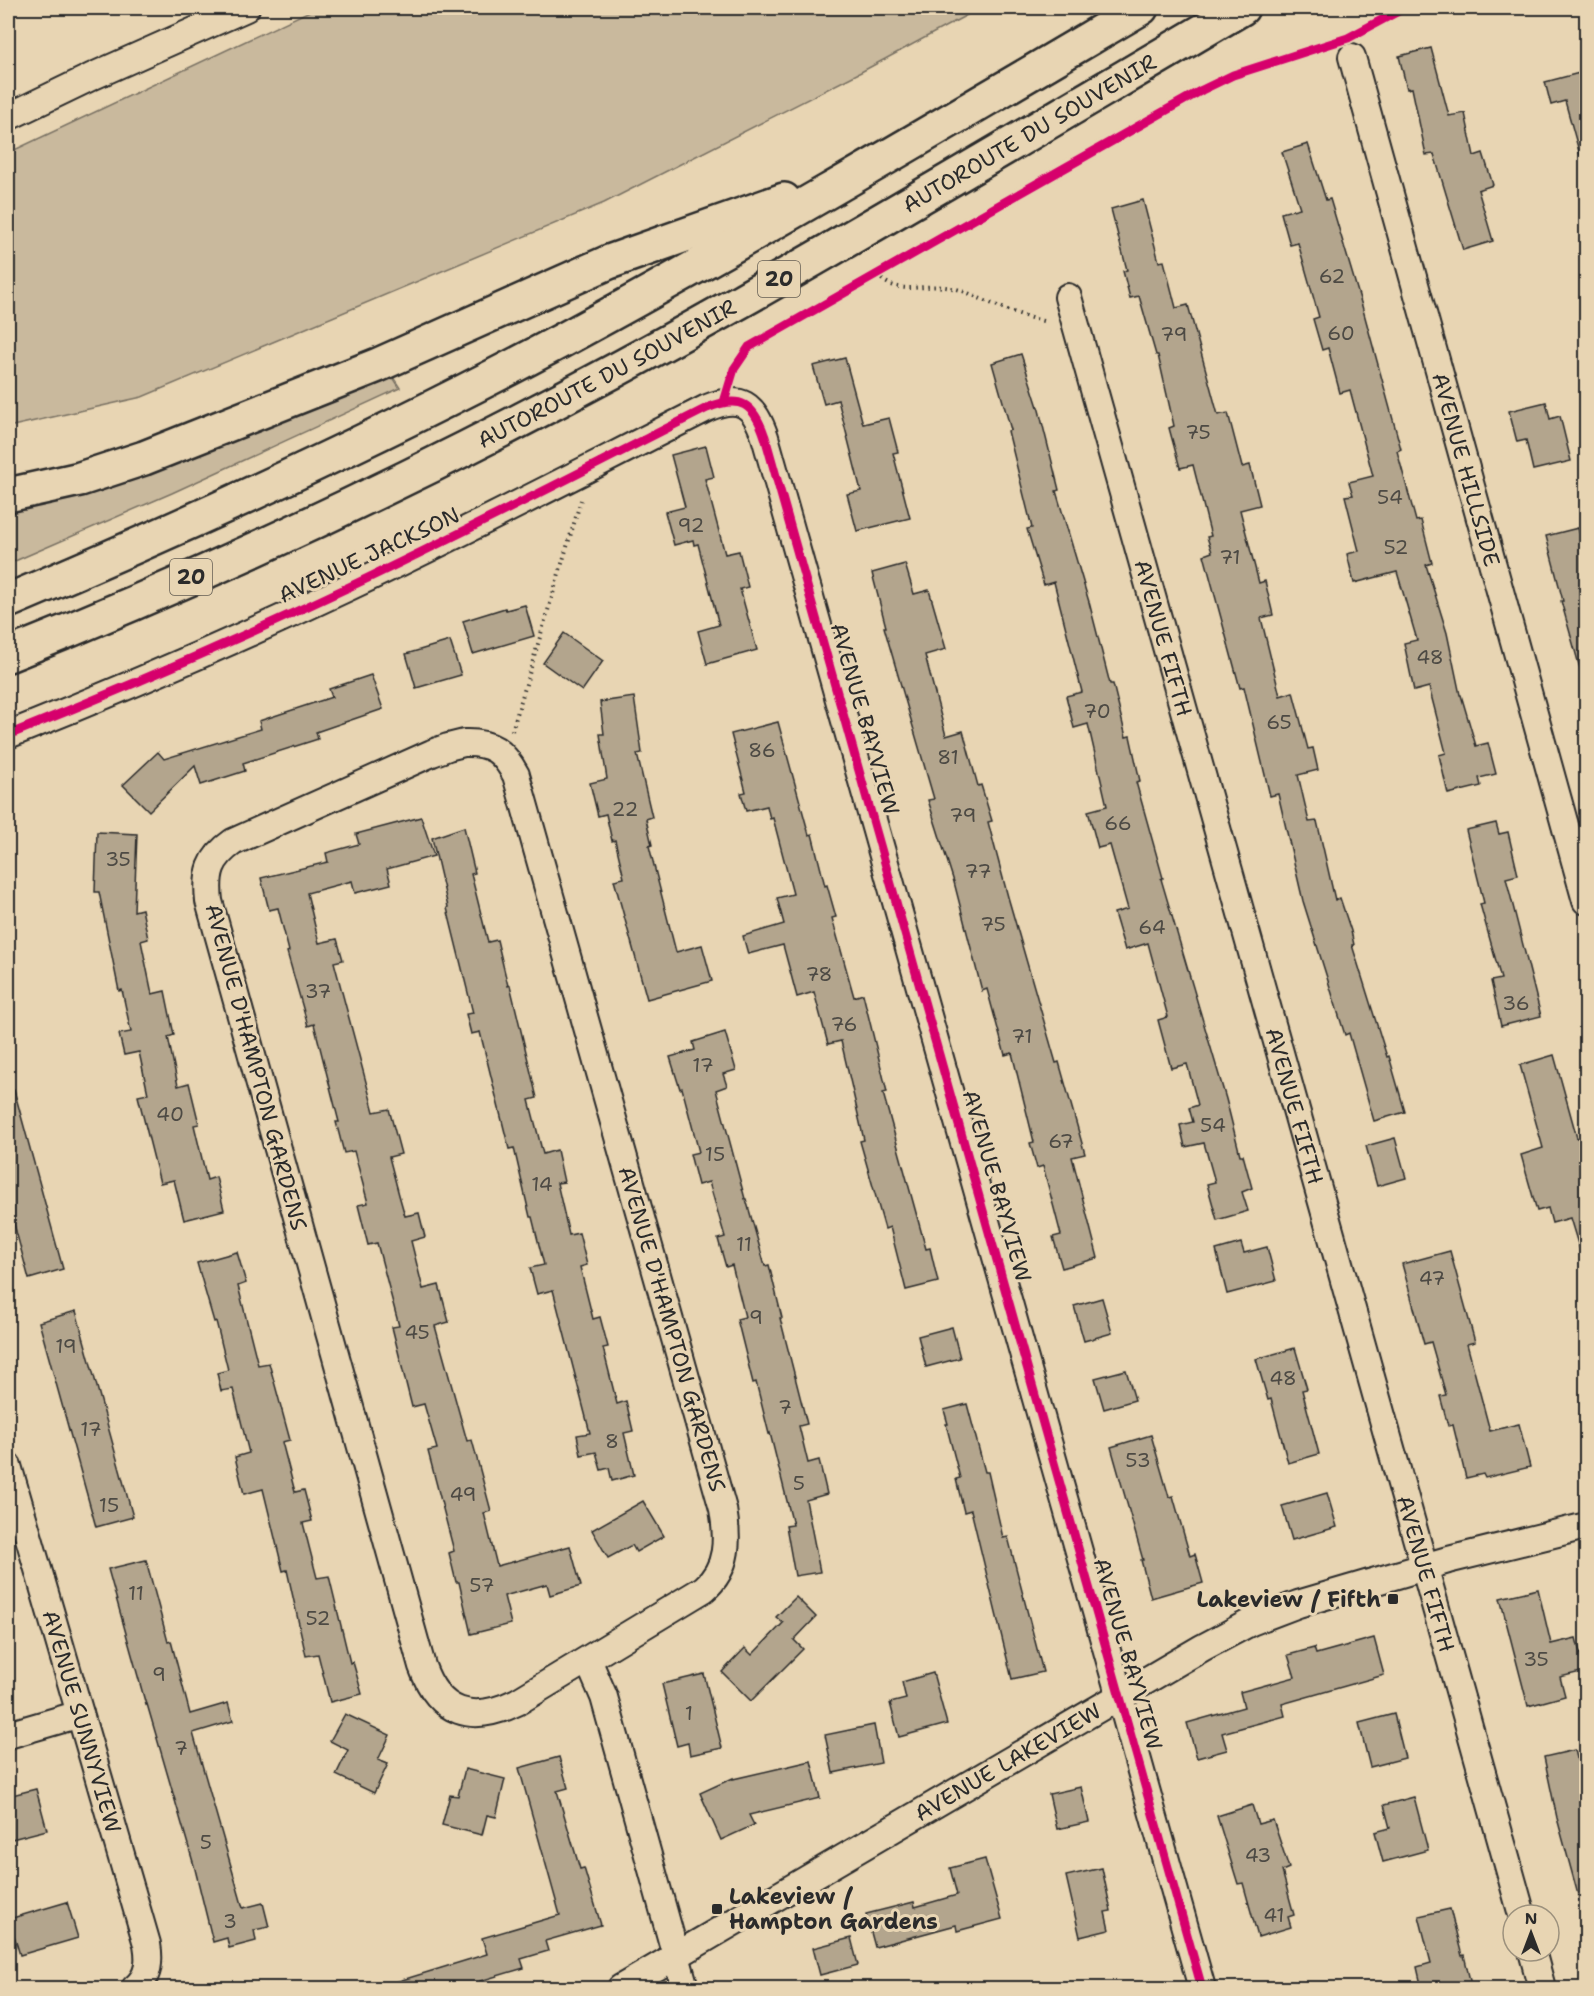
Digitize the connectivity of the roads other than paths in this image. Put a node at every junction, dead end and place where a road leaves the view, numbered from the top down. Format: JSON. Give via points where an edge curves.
{"nodes":[{"id":1,"x":246,"y":8,"type":"edge"},
{"id":2,"x":1141,"y":8,"type":"edge"},
{"id":3,"x":1242,"y":8,"type":"edge"},
{"id":4,"x":1352,"y":57,"type":"dead end"},
{"id":5,"x":8,"y":117,"type":"edge"},
{"id":6,"x":857,"y":175,"type":"junction"},
{"id":7,"x":1068,"y":297,"type":"dead end"},
{"id":8,"x":741,"y":402,"type":"joint"},
{"id":9,"x":8,"y":495,"type":"edge"},
{"id":10,"x":8,"y":601,"type":"edge"},
{"id":11,"x":8,"y":655,"type":"edge"},
{"id":12,"x":8,"y":735,"type":"edge"},
{"id":13,"x":1587,"y":901,"type":"edge"},
{"id":14,"x":8,"y":1466,"type":"edge"},
{"id":15,"x":1587,"y":1527,"type":"edge"},
{"id":16,"x":1423,"y":1567,"type":"junction"},
{"id":17,"x":588,"y":1660,"type":"junction"},
{"id":18,"x":1119,"y":1697,"type":"junction"},
{"id":19,"x":80,"y":1714,"type":"junction"},
{"id":20,"x":8,"y":1735,"type":"edge"},
{"id":21,"x":1519,"y":1903,"type":"edge"},
{"id":22,"x":675,"y":1957,"type":"junction"},
{"id":23,"x":1535,"y":1963,"type":"edge"},
{"id":24,"x":140,"y":1983,"type":"edge"},
{"id":25,"x":621,"y":1989,"type":"edge"},
{"id":26,"x":685,"y":1989,"type":"edge"},
{"id":27,"x":1202,"y":1989,"type":"edge"},
{"id":28,"x":1542,"y":1989,"type":"edge"}],
"edges":[{"from":1,"to":5,"type":"street"},
{"from":2,"to":6,"type":"highway","number":"20"},
{"from":3,"to":11,"type":"highway","name":"AUTOROUTE DU SOUVENIR","number":"20","via":[[749,296],[506,427],[282,537]]},
{"from":4,"to":13,"type":"street","name":"AVENUE HILLSIDE"},
{"from":6,"to":9,"type":"highway","via":[[609,262],[378,365],[144,458],[80,479]]},
{"from":6,"to":10,"type":"highway","number":"20","via":[[559,342],[400,423],[171,531]]},
{"from":7,"to":16,"type":"street","name":"AVENUE FIFTH"},
{"from":8,"to":12,"type":"street","name":"AVENUE JACKSON","via":[[707,408],[348,588]]},
{"from":8,"to":18,"type":"street","name":"AVENUE BAYVIEW","via":[[755,414],[765,437]]},
{"from":14,"to":19,"type":"street","name":"AVENUE SUNNYVIEW"},
{"from":15,"to":16,"type":"street","name":"AVENUE LAKEVIEW"},
{"from":16,"to":18,"type":"street","name":"AVENUE LAKEVIEW","via":[[1273,1612]]},
{"from":16,"to":21,"type":"street","name":"AVENUE FIFTH"},
{"from":17,"to":17,"type":"street","name":"AVENUE D'HAMPTON GARDENS","via":[[714,1581],[724,1558],[726,1529],[516,776],[500,752],[489,746],[464,743],[432,753],[233,842],[213,862],[207,888],[427,1680],[457,1710],[484,1714],[498,1712]]},
{"from":17,"to":22,"type":"street","via":[[604,1697]]},
{"from":18,"to":22,"type":"street","name":"AVENUE LAKEVIEW"},
{"from":18,"to":27,"type":"street","name":"AVENUE BAYVIEW"},
{"from":19,"to":20,"type":"street"},
{"from":19,"to":24,"type":"street","name":"AVENUE SUNNYVIEW","via":[[147,1944],[149,1957]]},
{"from":22,"to":25,"type":"street","name":"AVENUE LAKEVIEW"},
{"from":22,"to":26,"type":"street"},
{"from":23,"to":28,"type":"street"}]}
